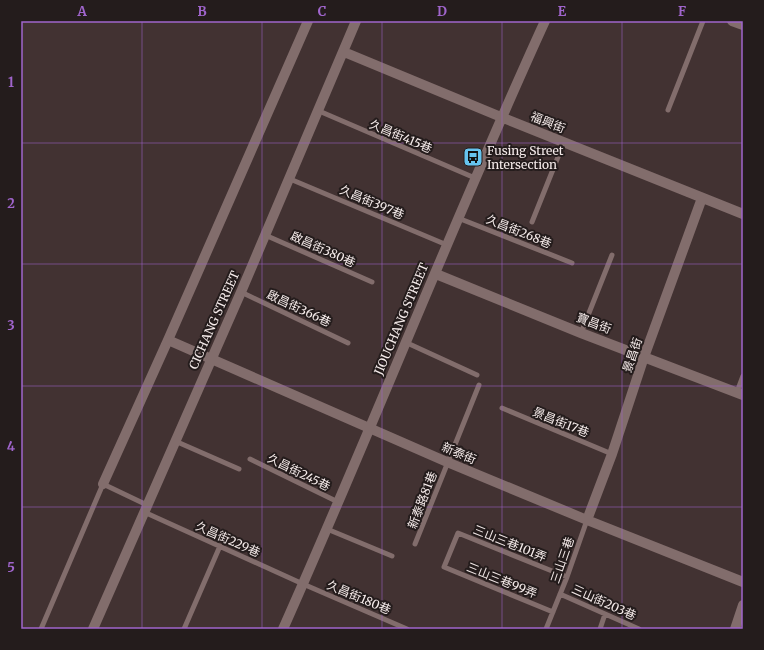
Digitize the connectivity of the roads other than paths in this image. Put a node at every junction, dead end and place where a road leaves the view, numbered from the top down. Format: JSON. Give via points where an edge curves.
{"nodes":[{"id":1,"x":308,"y":21,"type":"edge"},
{"id":2,"x":356,"y":21,"type":"edge"},
{"id":3,"x":545,"y":21,"type":"edge"},
{"id":4,"x":703,"y":21,"type":"edge"},
{"id":5,"x":344,"y":52,"type":"junction"},
{"id":6,"x":668,"y":110,"type":"dead end"},
{"id":7,"x":319,"y":111,"type":"junction"},
{"id":8,"x":501,"y":117,"type":"junction"},
{"id":9,"x":564,"y":142,"type":"junction"},
{"id":10,"x":475,"y":178,"type":"junction"},
{"id":11,"x":290,"y":179,"type":"junction"},
{"id":12,"x":702,"y":198,"type":"junction"},
{"id":13,"x":743,"y":214,"type":"edge"},
{"id":14,"x":458,"y":218,"type":"junction"},
{"id":15,"x":532,"y":222,"type":"dead end"},
{"id":16,"x":265,"y":235,"type":"junction"},
{"id":17,"x":447,"y":244,"type":"junction"},
{"id":18,"x":612,"y":255,"type":"dead end"},
{"id":19,"x":572,"y":263,"type":"dead end"},
{"id":20,"x":436,"y":274,"type":"junction"},
{"id":21,"x":372,"y":282,"type":"dead end"},
{"id":22,"x":241,"y":292,"type":"junction"},
{"id":23,"x":581,"y":333,"type":"junction"},
{"id":24,"x":168,"y":340,"type":"junction"},
{"id":25,"x":405,"y":342,"type":"junction"},
{"id":26,"x":348,"y":343,"type":"dead end"},
{"id":27,"x":644,"y":357,"type":"junction"},
{"id":28,"x":211,"y":359,"type":"junction"},
{"id":29,"x":477,"y":375,"type":"dead end"},
{"id":30,"x":743,"y":376,"type":"edge"},
{"id":31,"x":479,"y":385,"type":"dead end"},
{"id":32,"x":740,"y":394,"type":"edge"},
{"id":33,"x":502,"y":408,"type":"dead end"},
{"id":34,"x":370,"y":428,"type":"junction"},
{"id":35,"x":175,"y":441,"type":"junction"},
{"id":36,"x":612,"y":454,"type":"junction"},
{"id":37,"x":250,"y":459,"type":"dead end"},
{"id":38,"x":447,"y":462,"type":"junction"},
{"id":39,"x":239,"y":469,"type":"dead end"},
{"id":40,"x":103,"y":484,"type":"junction"},
{"id":41,"x":338,"y":502,"type":"junction"},
{"id":42,"x":145,"y":508,"type":"junction"},
{"id":43,"x":586,"y":520,"type":"junction"},
{"id":44,"x":327,"y":529,"type":"junction"},
{"id":45,"x":415,"y":544,"type":"dead end"},
{"id":46,"x":220,"y":546,"type":"junction"},
{"id":47,"x":392,"y":556,"type":"dead end"},
{"id":48,"x":444,"y":567,"type":"joint"},
{"id":49,"x":567,"y":577,"type":"junction"},
{"id":50,"x":743,"y":582,"type":"edge"},
{"id":51,"x":303,"y":584,"type":"junction"},
{"id":52,"x":560,"y":594,"type":"junction"},
{"id":53,"x":743,"y":605,"type":"edge"},
{"id":54,"x":553,"y":612,"type":"junction"},
{"id":55,"x":605,"y":614,"type":"junction"},
{"id":56,"x":41,"y":629,"type":"edge"},
{"id":57,"x":93,"y":629,"type":"edge"},
{"id":58,"x":184,"y":629,"type":"edge"},
{"id":59,"x":283,"y":629,"type":"edge"},
{"id":60,"x":406,"y":629,"type":"edge"},
{"id":61,"x":546,"y":629,"type":"edge"},
{"id":62,"x":600,"y":629,"type":"edge"},
{"id":63,"x":639,"y":629,"type":"edge"},
{"id":64,"x":735,"y":629,"type":"edge"}],
"edges":[{"from":1,"to":24,"type":"street"},
{"from":2,"to":5,"type":"street","name":"CICHANG STREET"},
{"from":3,"to":8,"type":"street","name":"JIOUCHANG STREET"},
{"from":4,"to":6,"type":"lane"},
{"from":5,"to":7,"type":"street","name":"CICHANG STREET"},
{"from":5,"to":8,"type":"street","name":"福興街"},
{"from":7,"to":10,"type":"lane","name":"久昌街415巷"},
{"from":7,"to":11,"type":"street","name":"CICHANG STREET"},
{"from":8,"to":9,"type":"street","name":"福興街"},
{"from":8,"to":10,"type":"street","name":"JIOUCHANG STREET"},
{"from":9,"to":12,"type":"street","name":"福興街"},
{"from":9,"to":15,"type":"lane"},
{"from":10,"to":14,"type":"street","name":"JIOUCHANG STREET"},
{"from":11,"to":16,"type":"street","name":"CICHANG STREET"},
{"from":11,"to":17,"type":"lane","name":"久昌街397巷"},
{"from":12,"to":13,"type":"street","name":"福興街"},
{"from":12,"to":27,"type":"street","name":"景昌街"},
{"from":14,"to":17,"type":"street","name":"JIOUCHANG STREET"},
{"from":14,"to":19,"type":"lane","name":"久昌街268巷"},
{"from":16,"to":21,"type":"lane","name":"啟昌街380巷"},
{"from":16,"to":22,"type":"street","name":"CICHANG STREET"},
{"from":17,"to":20,"type":"street","name":"JIOUCHANG STREET"},
{"from":18,"to":23,"type":"lane"},
{"from":20,"to":23,"type":"street","name":"寶昌街"},
{"from":20,"to":25,"type":"street","name":"JIOUCHANG STREET"},
{"from":22,"to":26,"type":"lane","name":"啟昌街366巷"},
{"from":22,"to":28,"type":"street","name":"CICHANG STREET"},
{"from":23,"to":27,"type":"street","name":"寶昌街"},
{"from":24,"to":28,"type":"street","name":"新泰街"},
{"from":24,"to":40,"type":"street"},
{"from":25,"to":29,"type":"lane"},
{"from":25,"to":34,"type":"street","name":"JIOUCHANG STREET"},
{"from":27,"to":32,"type":"street","name":"寶昌街"},
{"from":27,"to":36,"type":"street","name":"景昌街"},
{"from":28,"to":34,"type":"street","name":"新泰街"},
{"from":28,"to":35,"type":"street","name":"CICHANG STREET"},
{"from":30,"to":32,"type":"lane"},
{"from":31,"to":38,"type":"lane","name":"新泰路81巷"},
{"from":33,"to":36,"type":"lane","name":"景昌街17巷"},
{"from":34,"to":38,"type":"street","name":"新泰街"},
{"from":34,"to":41,"type":"street","name":"JIOUCHANG STREET"},
{"from":35,"to":39,"type":"lane"},
{"from":35,"to":42,"type":"street","name":"CICHANG STREET"},
{"from":36,"to":43,"type":"street","name":"景昌街"},
{"from":37,"to":41,"type":"lane","name":"久昌街245巷"},
{"from":38,"to":43,"type":"street","name":"新泰街"},
{"from":38,"to":45,"type":"lane","name":"新泰路81巷"},
{"from":40,"to":42,"type":"lane","name":"久昌街229巷"},
{"from":40,"to":56,"type":"lane"},
{"from":41,"to":44,"type":"street","name":"JIOUCHANG STREET"},
{"from":42,"to":46,"type":"lane","name":"久昌街229巷"},
{"from":42,"to":57,"type":"street","name":"CICHANG STREET"},
{"from":43,"to":49,"type":"lane","name":"三山三巷"},
{"from":43,"to":50,"type":"street","name":"新泰街"},
{"from":44,"to":47,"type":"lane"},
{"from":44,"to":51,"type":"street","name":"JIOUCHANG STREET"},
{"from":46,"to":51,"type":"lane","name":"久昌街229巷"},
{"from":46,"to":58,"type":"lane"},
{"from":48,"to":49,"type":"lane","name":"三山三巷101弄","via":[[458,533]]},
{"from":48,"to":54,"type":"lane","name":"三山三巷99弄"},
{"from":49,"to":52,"type":"lane","name":"三山三巷"},
{"from":51,"to":59,"type":"street","name":"JIOUCHANG STREET"},
{"from":51,"to":60,"type":"lane","name":"久昌街180巷"},
{"from":52,"to":54,"type":"lane","name":"三山三巷"},
{"from":52,"to":55,"type":"lane","name":"三山街203巷"},
{"from":53,"to":64,"type":"street"},
{"from":54,"to":61,"type":"lane","name":"三山三巷"},
{"from":55,"to":62,"type":"lane"},
{"from":55,"to":63,"type":"lane","name":"三山街203巷"}]}
